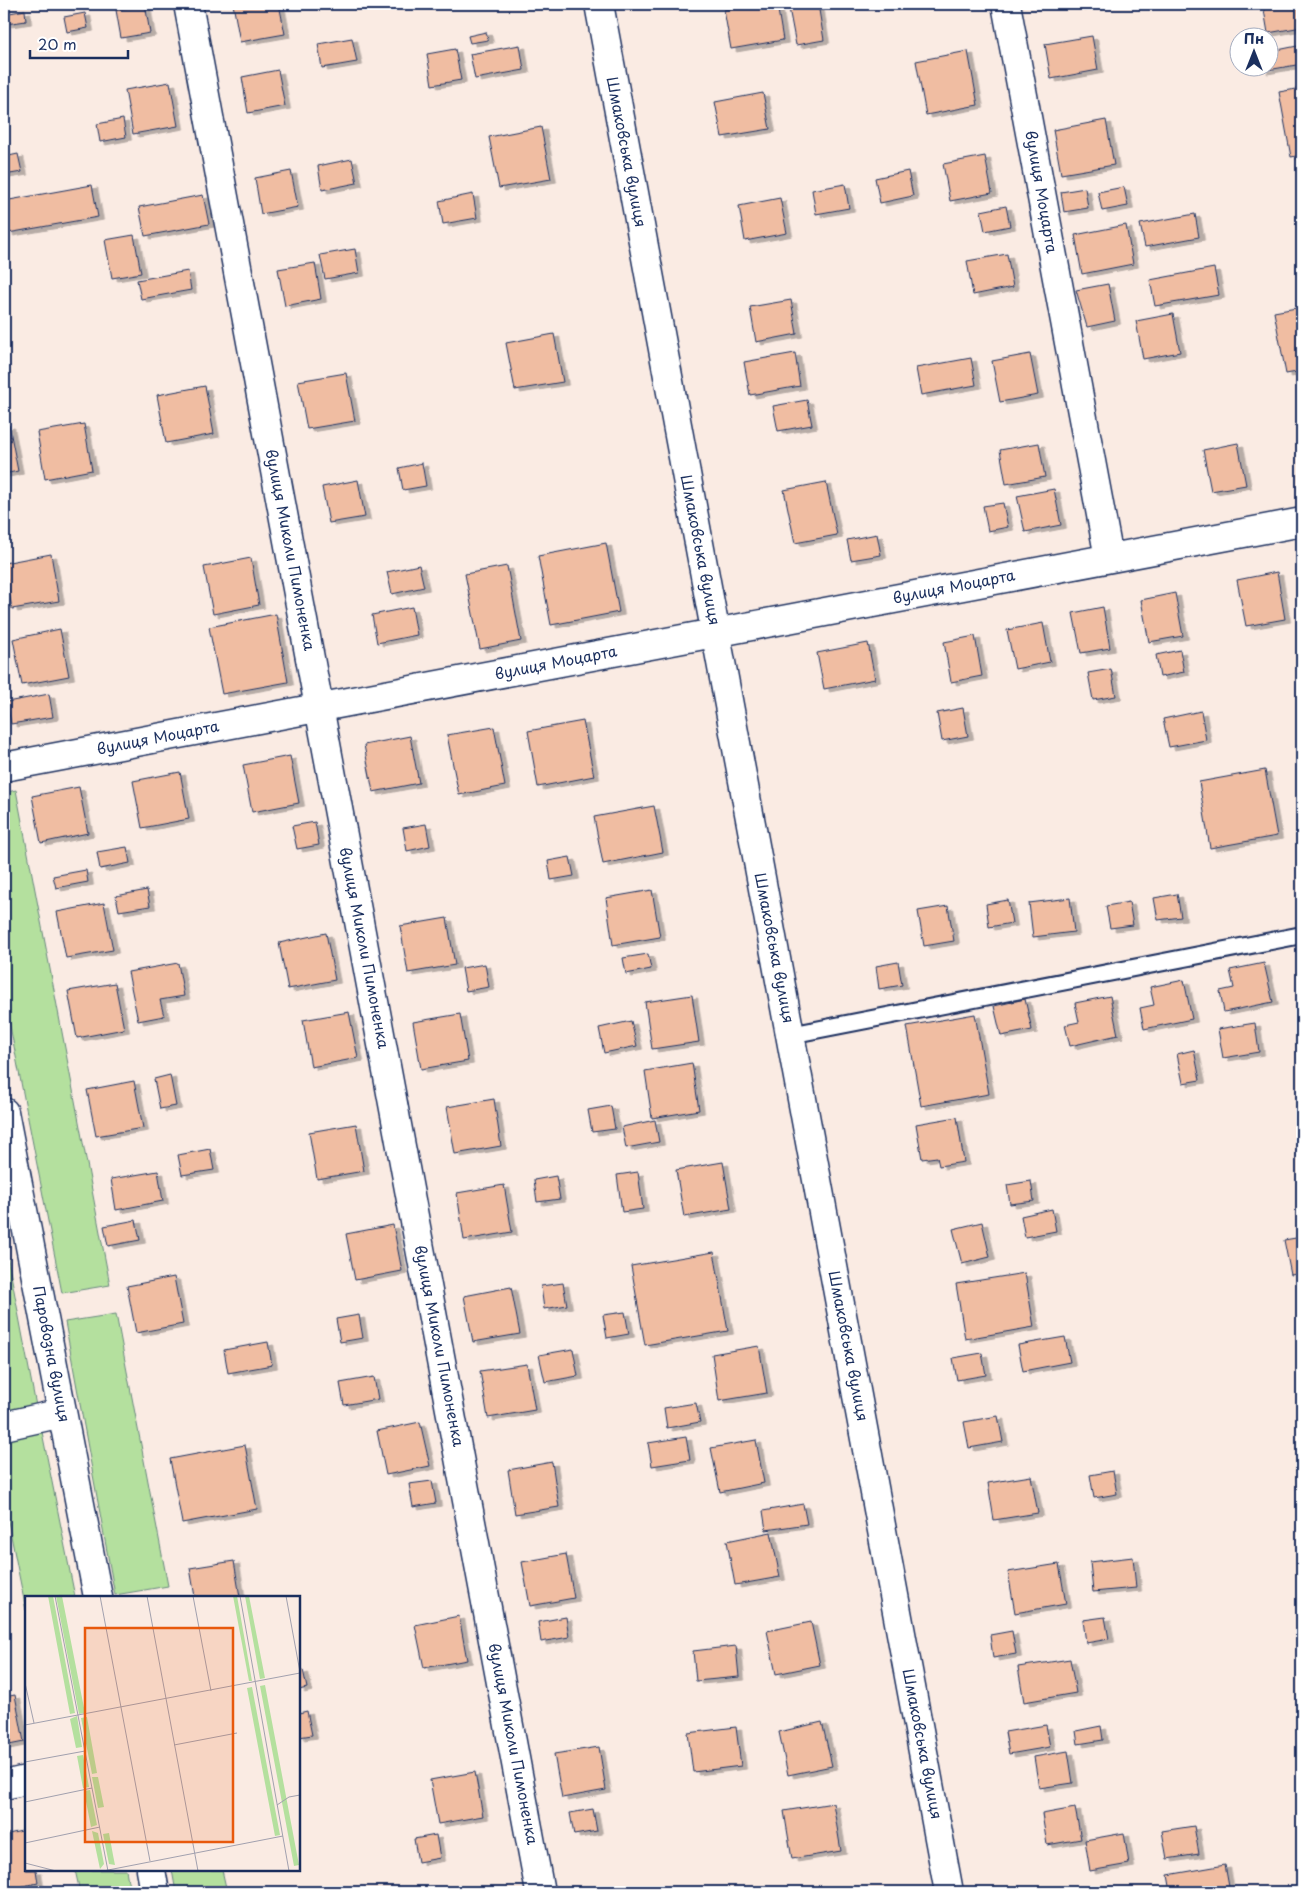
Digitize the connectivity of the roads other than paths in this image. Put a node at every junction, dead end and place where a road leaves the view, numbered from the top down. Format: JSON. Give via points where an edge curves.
{"nodes":[{"id":1,"x":188,"y":4,"type":"edge"},
{"id":2,"x":599,"y":4,"type":"edge"},
{"id":3,"x":1006,"y":4,"type":"edge"},
{"id":4,"x":1302,"y":522,"type":"edge"},
{"id":5,"x":1109,"y":558,"type":"junction"},
{"id":6,"x":716,"y":633,"type":"junction"},
{"id":7,"x":320,"y":708,"type":"junction"},
{"id":8,"x":4,"y":767,"type":"edge"},
{"id":9,"x":1302,"y":935,"type":"edge"},
{"id":10,"x":790,"y":1035,"type":"junction"},
{"id":11,"x":4,"y":1112,"type":"edge"},
{"id":12,"x":62,"y":1413,"type":"junction"},
{"id":13,"x":4,"y":1426,"type":"edge"},
{"id":14,"x":98,"y":1596,"type":"edge"},
{"id":15,"x":25,"y":1780,"type":"edge"},
{"id":16,"x":4,"y":1785,"type":"edge"},
{"id":17,"x":151,"y":1871,"type":"edge"},
{"id":18,"x":155,"y":1892,"type":"edge"},
{"id":19,"x":540,"y":1892,"type":"edge"},
{"id":20,"x":950,"y":1892,"type":"edge"}],
"edges":[{"from":1,"to":7,"type":"street","name":"вулиця Миколи Пимоненка"},
{"from":2,"to":6,"type":"street","name":"Шмаковська вулиця"},
{"from":3,"to":5,"type":"street","name":"вулиця Моцарта"},
{"from":4,"to":5,"type":"street","name":"вулиця Моцарта"},
{"from":5,"to":6,"type":"street","name":"вулиця Моцарта"},
{"from":6,"to":7,"type":"street","name":"вулиця Моцарта"},
{"from":6,"to":10,"type":"street","name":"Шмаковська вулиця"},
{"from":7,"to":8,"type":"street","name":"вулиця Моцарта"},
{"from":7,"to":19,"type":"street","name":"вулиця Миколи Пимоненка"},
{"from":9,"to":10,"type":"lane"},
{"from":10,"to":20,"type":"street","name":"Шмаковська вулиця"},
{"from":11,"to":12,"type":"street","name":"Паровозна вулиця"},
{"from":12,"to":13,"type":"street"},
{"from":12,"to":14,"type":"street","name":"Паровозна вулиця"},
{"from":15,"to":16,"type":"street"},
{"from":17,"to":18,"type":"street"}]}
